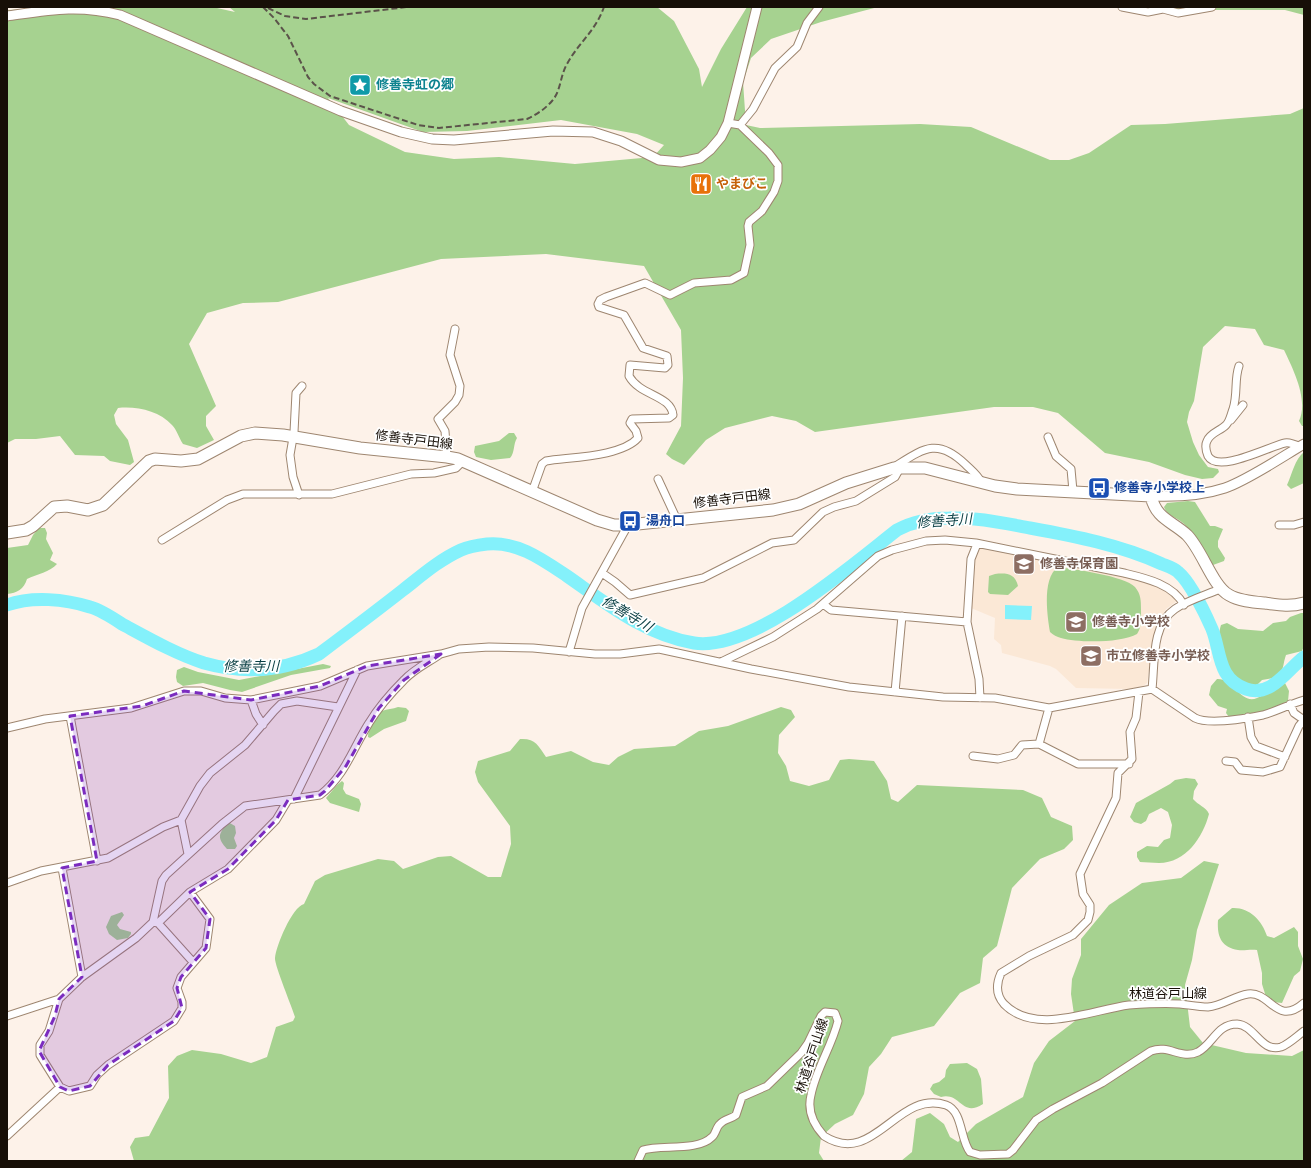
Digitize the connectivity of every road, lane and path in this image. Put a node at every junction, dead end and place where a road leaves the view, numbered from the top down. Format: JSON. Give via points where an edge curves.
{"nodes":[{"id":1,"x":757,"y":7,"type":"edge"},
{"id":2,"x":819,"y":7,"type":"edge"},
{"id":3,"x":1122,"y":7,"type":"edge"},
{"id":4,"x":1212,"y":7,"type":"edge"},
{"id":5,"x":7,"y":16,"type":"edge"},
{"id":6,"x":728,"y":123,"type":"junction"},
{"id":7,"x":740,"y":125,"type":"junction"},
{"id":8,"x":456,"y":329,"type":"dead end"},
{"id":9,"x":1239,"y":366,"type":"dead end"},
{"id":10,"x":302,"y":386,"type":"dead end"},
{"id":11,"x":1243,"y":405,"type":"dead end"},
{"id":12,"x":1228,"y":423,"type":"junction"},
{"id":13,"x":294,"y":438,"type":"junction"},
{"id":14,"x":1048,"y":438,"type":"dead end"},
{"id":15,"x":1302,"y":445,"type":"edge"},
{"id":16,"x":447,"y":457,"type":"junction"},
{"id":17,"x":463,"y":461,"type":"junction"},
{"id":18,"x":895,"y":468,"type":"junction"},
{"id":19,"x":658,"y":479,"type":"dead end"},
{"id":20,"x":981,"y":482,"type":"junction"},
{"id":21,"x":1073,"y":491,"type":"junction"},
{"id":22,"x":532,"y":492,"type":"junction"},
{"id":23,"x":299,"y":495,"type":"junction"},
{"id":24,"x":1151,"y":496,"type":"junction"},
{"id":25,"x":677,"y":520,"type":"junction"},
{"id":26,"x":1304,"y":522,"type":"edge"},
{"id":27,"x":628,"y":525,"type":"junction"},
{"id":28,"x":1279,"y":525,"type":"dead end"},
{"id":29,"x":7,"y":533,"type":"edge"},
{"id":30,"x":162,"y":540,"type":"dead end"},
{"id":31,"x":977,"y":544,"type":"junction"},
{"id":32,"x":602,"y":573,"type":"junction"},
{"id":33,"x":1218,"y":590,"type":"junction"},
{"id":34,"x":1304,"y":603,"type":"edge"},
{"id":35,"x":823,"y":604,"type":"junction"},
{"id":36,"x":1185,"y":604,"type":"junction"},
{"id":37,"x":902,"y":616,"type":"junction"},
{"id":38,"x":966,"y":622,"type":"junction"},
{"id":39,"x":569,"y":652,"type":"junction"},
{"id":40,"x":441,"y":654,"type":"junction"},
{"id":41,"x":721,"y":662,"type":"junction"},
{"id":42,"x":356,"y":670,"type":"junction"},
{"id":43,"x":1152,"y":689,"type":"junction"},
{"id":44,"x":895,"y":692,"type":"junction"},
{"id":45,"x":1139,"y":692,"type":"junction"},
{"id":46,"x":980,"y":698,"type":"junction"},
{"id":47,"x":251,"y":700,"type":"junction"},
{"id":48,"x":1304,"y":700,"type":"edge"},
{"id":49,"x":1290,"y":704,"type":"junction"},
{"id":50,"x":338,"y":708,"type":"junction"},
{"id":51,"x":1049,"y":708,"type":"junction"},
{"id":52,"x":70,"y":716,"type":"junction"},
{"id":53,"x":1248,"y":717,"type":"junction"},
{"id":54,"x":263,"y":725,"type":"junction"},
{"id":55,"x":7,"y":728,"type":"edge"},
{"id":56,"x":1039,"y":744,"type":"junction"},
{"id":57,"x":973,"y":756,"type":"dead end"},
{"id":58,"x":1285,"y":757,"type":"junction"},
{"id":59,"x":1226,"y":761,"type":"dead end"},
{"id":60,"x":1129,"y":764,"type":"junction"},
{"id":61,"x":291,"y":800,"type":"junction"},
{"id":62,"x":181,"y":820,"type":"junction"},
{"id":63,"x":188,"y":854,"type":"junction"},
{"id":64,"x":97,"y":861,"type":"junction"},
{"id":65,"x":62,"y":868,"type":"junction"},
{"id":66,"x":7,"y":883,"type":"edge"},
{"id":67,"x":190,"y":892,"type":"junction"},
{"id":68,"x":155,"y":922,"type":"junction"},
{"id":69,"x":193,"y":962,"type":"junction"},
{"id":70,"x":82,"y":977,"type":"junction"},
{"id":71,"x":59,"y":999,"type":"junction"},
{"id":72,"x":1304,"y":1003,"type":"edge"},
{"id":73,"x":7,"y":1016,"type":"edge"},
{"id":74,"x":1304,"y":1031,"type":"edge"},
{"id":75,"x":60,"y":1087,"type":"junction"},
{"id":76,"x":892,"y":1131,"type":"dead end"},
{"id":77,"x":7,"y":1136,"type":"edge"},
{"id":78,"x":841,"y":1152,"type":"dead end"},
{"id":79,"x":638,"y":1161,"type":"edge"}],
"edges":[{"from":1,"to":6,"type":"street"},
{"from":2,"to":7,"type":"street","via":[[807,23],[797,46],[780,62],[753,109]]},
{"from":3,"to":4,"type":"street","via":[[1148,12],[1163,8],[1178,14]]},
{"from":5,"to":6,"type":"street","via":[[78,8],[120,15],[342,111],[400,132],[432,139],[454,140],[553,131],[593,132],[621,141],[659,160],[681,162],[700,158],[710,150]]},
{"from":6,"to":7,"type":"street"},
{"from":7,"to":22,"type":"street","via":[[769,153],[778,166],[778,181],[774,192],[762,211],[749,222],[750,245],[744,273],[731,280],[694,283],[670,295],[641,284],[631,290],[606,297],[598,304],[599,307],[624,315],[643,348],[667,356],[668,365],[665,368],[630,365],[629,376],[638,388],[667,402],[673,415],[669,418],[632,419],[630,423],[638,438],[621,448],[605,453],[546,461],[542,464]]},
{"from":8,"to":16,"type":"street","via":[[450,354],[460,386],[459,395],[438,419],[446,434]]},
{"from":9,"to":12,"type":"street","via":[[1237,398]]},
{"from":10,"to":13,"type":"street","via":[[296,393]]},
{"from":11,"to":12,"type":"street"},
{"from":12,"to":15,"type":"street","via":[[1207,440],[1208,457],[1219,463],[1287,442]]},
{"from":13,"to":16,"type":"main road","name":"修善寺戸田線"},
{"from":13,"to":23,"type":"street","via":[[290,455]]},
{"from":13,"to":29,"type":"main road","name":"修善寺戸田線","via":[[249,434],[198,459],[155,459],[143,465],[103,505],[88,510],[67,506],[54,507],[26,530]]},
{"from":14,"to":21,"type":"street","via":[[1056,456],[1071,469]]},
{"from":15,"to":24,"type":"street","via":[[1227,487],[1201,494]]},
{"from":16,"to":17,"type":"main road","name":"修善寺戸田線"},
{"from":17,"to":22,"type":"main road","name":"修善寺戸田線"},
{"from":17,"to":23,"type":"street","via":[[456,468],[406,475],[342,492]]},
{"from":18,"to":20,"type":"main road","name":"修善寺戸田線","via":[[925,468]]},
{"from":18,"to":20,"type":"street","via":[[930,448],[940,448],[961,461]]},
{"from":18,"to":25,"type":"main road","name":"修善寺戸田線","via":[[773,510]]},
{"from":18,"to":32,"type":"street","via":[[895,477],[856,501],[823,512],[794,540],[772,543],[703,578],[630,595]]},
{"from":19,"to":25,"type":"street"},
{"from":20,"to":21,"type":"main road","name":"修善寺戸田線","via":[[1017,489]]},
{"from":21,"to":24,"type":"main road","name":"修善寺戸田線"},
{"from":22,"to":27,"type":"main road","name":"修善寺戸田線","via":[[606,523]]},
{"from":23,"to":30,"type":"street","via":[[243,494],[227,500]]},
{"from":24,"to":33,"type":"main road","via":[[1158,513],[1187,535],[1195,545]]},
{"from":25,"to":27,"type":"main road","name":"修善寺戸田線"},
{"from":26,"to":28,"type":"street"},
{"from":27,"to":32,"type":"street"},
{"from":31,"to":35,"type":"street","via":[[945,540],[926,541],[892,550],[878,556]]},
{"from":31,"to":36,"type":"street","via":[[1146,578],[1169,589]]},
{"from":31,"to":38,"type":"street","via":[[971,558]]},
{"from":32,"to":39,"type":"street","via":[[582,608]]},
{"from":33,"to":34,"type":"main road","via":[[1252,602],[1285,606]]},
{"from":33,"to":36,"type":"street"},
{"from":35,"to":37,"type":"street","via":[[831,610]]},
{"from":35,"to":41,"type":"street","via":[[773,637]]},
{"from":36,"to":43,"type":"street","via":[[1167,616],[1161,625]]},
{"from":37,"to":38,"type":"street"},
{"from":37,"to":44,"type":"street"},
{"from":38,"to":46,"type":"street","via":[[980,679]]},
{"from":39,"to":40,"type":"street","via":[[489,647],[459,649]]},
{"from":39,"to":41,"type":"street","via":[[608,654],[659,649]]},
{"from":40,"to":42,"type":"street"},
{"from":40,"to":61,"type":"street","via":[[404,680],[379,708],[368,723],[346,766],[331,786],[320,795]]},
{"from":41,"to":44,"type":"street","via":[[822,682]]},
{"from":42,"to":47,"type":"street","via":[[320,686]]},
{"from":42,"to":50,"type":"street"},
{"from":43,"to":45,"type":"street"},
{"from":43,"to":53,"type":"street","via":[[1199,720]]},
{"from":44,"to":46,"type":"street"},
{"from":45,"to":51,"type":"street"},
{"from":45,"to":60,"type":"street","via":[[1136,718],[1130,732],[1132,759]]},
{"from":46,"to":51,"type":"street","via":[[1009,700]]},
{"from":47,"to":52,"type":"street","via":[[225,698],[201,691],[184,691],[136,707]]},
{"from":47,"to":54,"type":"street"},
{"from":48,"to":49,"type":"street"},
{"from":49,"to":53,"type":"street"},
{"from":49,"to":58,"type":"street","via":[[1294,713],[1304,720]]},
{"from":50,"to":54,"type":"street","via":[[297,701],[287,703],[277,707]]},
{"from":50,"to":61,"type":"street"},
{"from":51,"to":56,"type":"street"},
{"from":52,"to":55,"type":"street"},
{"from":52,"to":64,"type":"street"},
{"from":53,"to":58,"type":"street","via":[[1251,737],[1256,746]]},
{"from":54,"to":62,"type":"street","via":[[245,746],[210,773]]},
{"from":56,"to":57,"type":"street","via":[[1022,744],[1014,754],[998,759]]},
{"from":56,"to":60,"type":"street","via":[[1078,764]]},
{"from":58,"to":59,"type":"street","via":[[1280,767],[1263,772],[1241,770],[1235,762]]},
{"from":60,"to":72,"type":"street","name":"林道谷戸山線","via":[[1118,773],[1116,798],[1080,874],[1083,894],[1090,905],[1088,920],[1073,935],[1000,973],[997,990],[1000,1000],[1020,1016],[1032,1020],[1046,1020],[1142,1004],[1217,1006],[1242,995],[1252,994],[1260,995],[1283,1011],[1292,1011]]},
{"from":61,"to":63,"type":"street","via":[[245,806]]},
{"from":61,"to":67,"type":"street","via":[[276,820],[228,869]]},
{"from":62,"to":63,"type":"street"},
{"from":62,"to":64,"type":"street","via":[[108,858]]},
{"from":63,"to":68,"type":"street","via":[[162,881]]},
{"from":64,"to":65,"type":"street"},
{"from":65,"to":66,"type":"street","via":[[26,875]]},
{"from":65,"to":70,"type":"street"},
{"from":67,"to":68,"type":"street"},
{"from":67,"to":69,"type":"street","via":[[210,919],[206,948]]},
{"from":68,"to":69,"type":"street"},
{"from":68,"to":70,"type":"street"},
{"from":69,"to":75,"type":"street","via":[[181,977],[178,988],[182,1008],[174,1020],[108,1066],[97,1075],[90,1086],[68,1091]]},
{"from":70,"to":71,"type":"street"},
{"from":71,"to":73,"type":"street"},
{"from":71,"to":75,"type":"street","via":[[55,1016],[39,1051]]},
{"from":74,"to":76,"type":"street","via":[[1283,1047],[1277,1048],[1264,1044],[1248,1027],[1229,1025],[1217,1032],[1199,1052],[1184,1054],[1165,1048],[1150,1051],[1102,1083],[1044,1114],[1029,1128],[1014,1150],[1004,1155],[980,1155],[970,1152],[964,1143],[956,1115],[946,1105],[929,1105],[919,1109]]},
{"from":75,"to":77,"type":"street"},
{"from":78,"to":79,"type":"street","name":"林道谷戸山線","via":[[820,1132],[809,1108],[812,1089],[838,1021],[835,1013],[825,1012],[801,1054],[767,1086],[742,1097],[736,1115],[720,1123],[708,1140],[687,1146],[648,1148],[643,1150]]}]}
